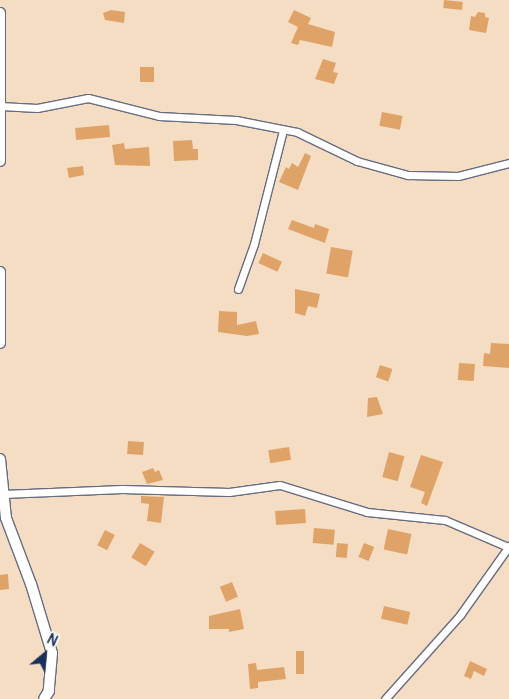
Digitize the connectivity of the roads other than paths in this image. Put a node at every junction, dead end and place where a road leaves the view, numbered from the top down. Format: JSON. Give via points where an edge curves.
{"nodes":[{"id":1,"x":0,"y":13,"type":"edge"},
{"id":2,"x":1,"y":106,"type":"edge"},
{"id":3,"x":283,"y":130,"type":"junction"},
{"id":4,"x":0,"y":161,"type":"edge"},
{"id":5,"x":509,"y":163,"type":"edge"},
{"id":6,"x":0,"y":272,"type":"edge"},
{"id":7,"x":238,"y":289,"type":"dead end"},
{"id":8,"x":0,"y":335,"type":"edge"},
{"id":9,"x":0,"y":343,"type":"edge"},
{"id":10,"x":0,"y":459,"type":"edge"},
{"id":11,"x":0,"y":468,"type":"edge"},
{"id":12,"x":3,"y":494,"type":"junction"},
{"id":13,"x":509,"y":547,"type":"edge"},
{"id":14,"x":44,"y":699,"type":"edge"},
{"id":15,"x":385,"y":699,"type":"edge"}],
"edges":[{"from":1,"to":2,"type":"street"},
{"from":2,"to":3,"type":"street","via":[[37,108],[88,98],[159,116],[214,117]]},
{"from":2,"to":4,"type":"street"},
{"from":3,"to":5,"type":"street","via":[[297,132],[358,161],[408,174],[458,176]]},
{"from":3,"to":7,"type":"street","via":[[254,244]]},
{"from":6,"to":8,"type":"street"},
{"from":8,"to":9,"type":"street"},
{"from":10,"to":11,"type":"street"},
{"from":11,"to":12,"type":"street"},
{"from":12,"to":13,"type":"street","via":[[122,489],[229,492],[280,485],[367,512],[445,520]]},
{"from":12,"to":14,"type":"street","via":[[6,518],[52,653],[52,671]]},
{"from":13,"to":15,"type":"street","via":[[460,615]]}]}
